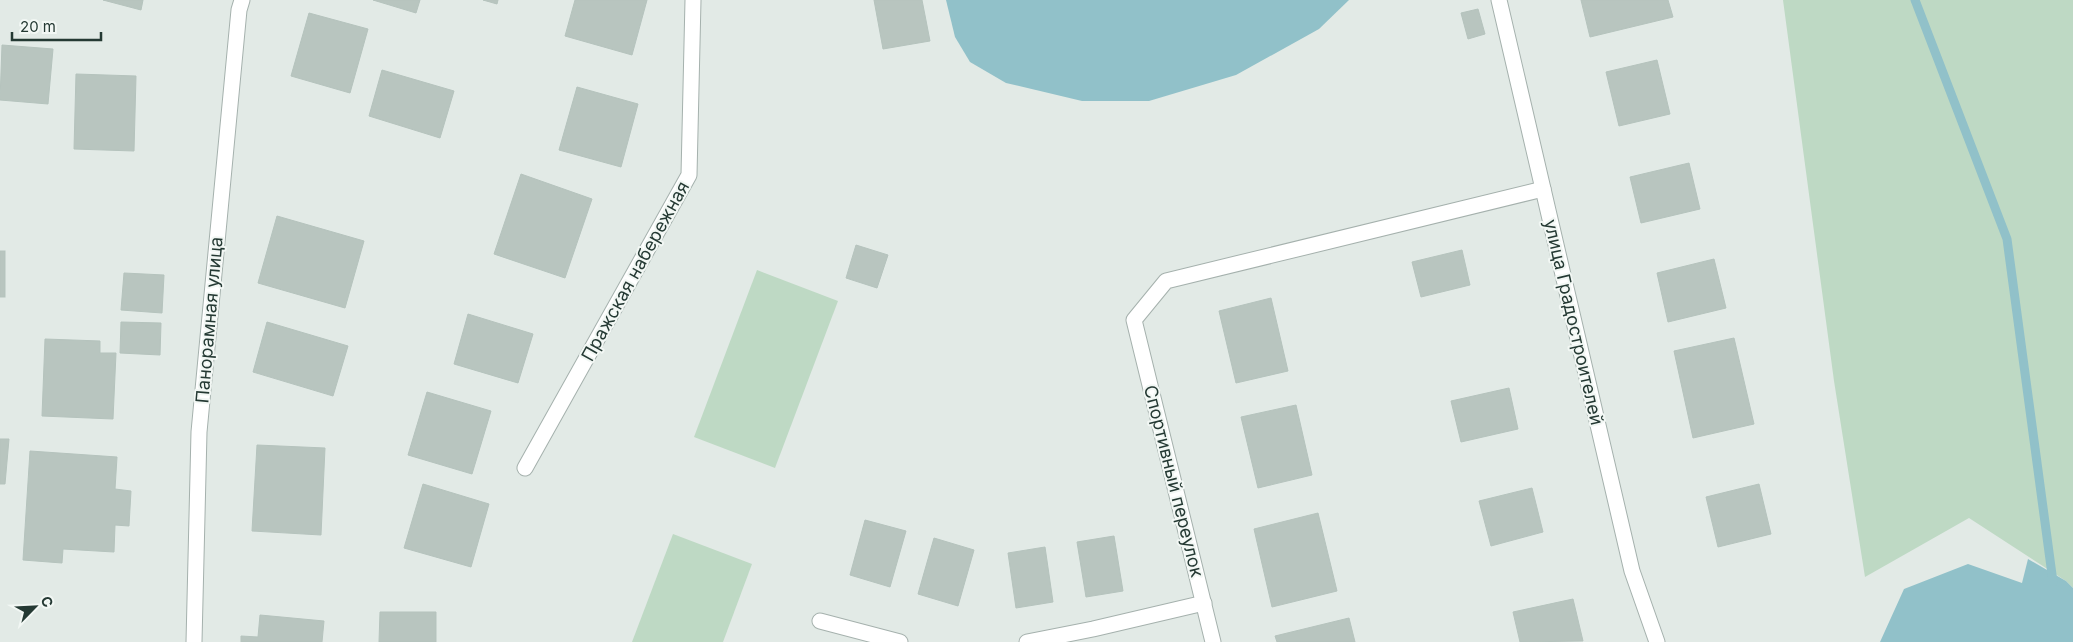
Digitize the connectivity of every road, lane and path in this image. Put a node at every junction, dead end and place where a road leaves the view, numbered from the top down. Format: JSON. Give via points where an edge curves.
{"nodes":[{"id":1,"x":242,"y":0,"type":"edge"},
{"id":2,"x":693,"y":0,"type":"edge"},
{"id":3,"x":1499,"y":0,"type":"edge"},
{"id":4,"x":1543,"y":189,"type":"junction"},
{"id":5,"x":525,"y":468,"type":"dead end"},
{"id":6,"x":1204,"y":603,"type":"junction"},
{"id":7,"x":820,"y":621,"type":"dead end"},
{"id":8,"x":194,"y":642,"type":"edge"},
{"id":9,"x":900,"y":642,"type":"edge"},
{"id":10,"x":1027,"y":642,"type":"edge"},
{"id":11,"x":1213,"y":642,"type":"edge"},
{"id":12,"x":1657,"y":642,"type":"edge"}],
"edges":[{"from":1,"to":8,"type":"street","name":"Панорамная улица","via":[[199,432]]},
{"from":2,"to":5,"type":"street","name":"Пражская набережная","via":[[689,175]]},
{"from":3,"to":4,"type":"street","name":"улица Градостроителей"},
{"from":4,"to":6,"type":"street","name":"Спортивный переулок","via":[[1166,281],[1134,320]]},
{"from":4,"to":12,"type":"street","name":"улица Градостроителей","via":[[1632,571]]},
{"from":6,"to":10,"type":"street"},
{"from":6,"to":11,"type":"street","name":"Спортивный переулок"},
{"from":7,"to":9,"type":"street"}]}
